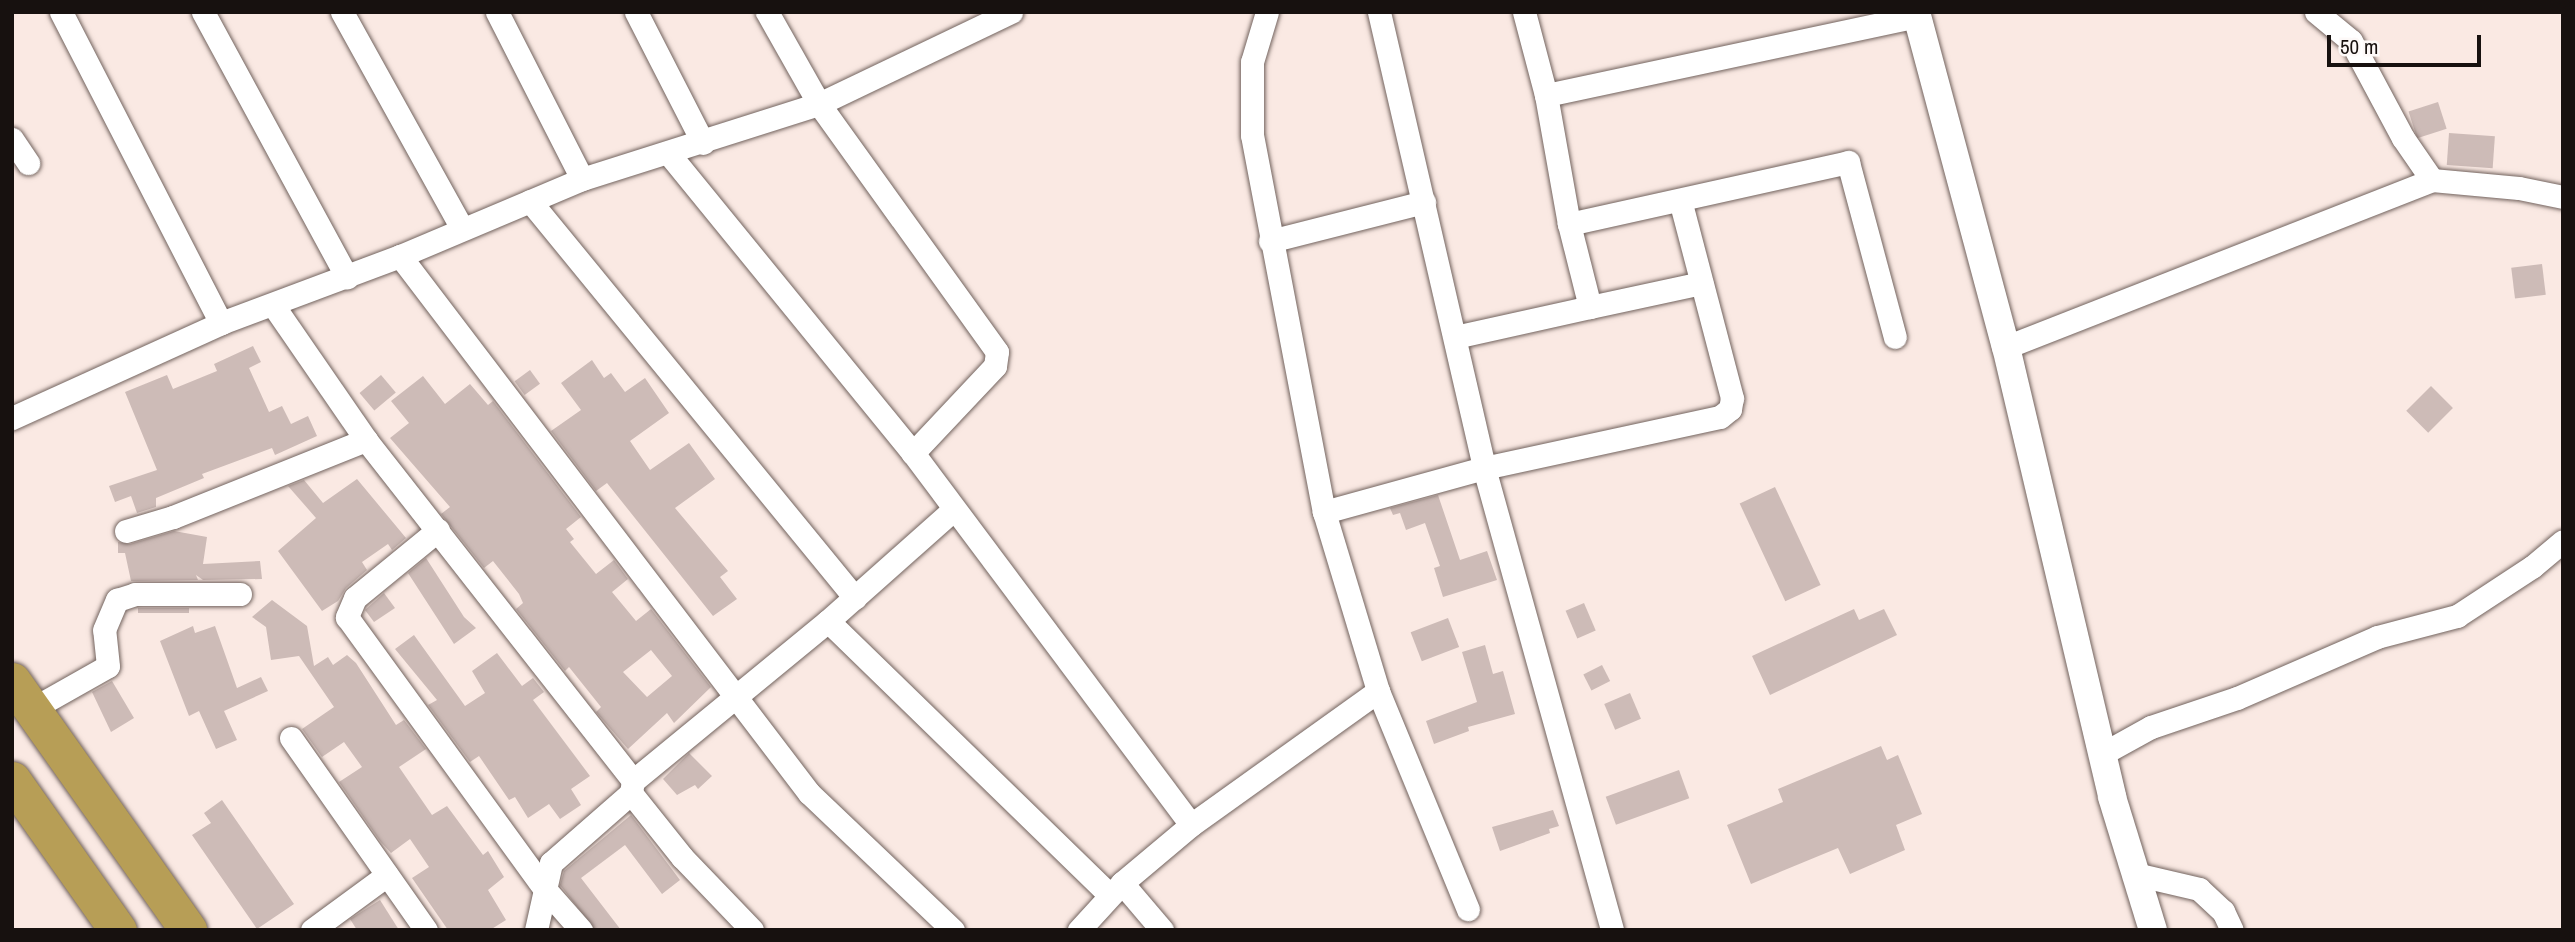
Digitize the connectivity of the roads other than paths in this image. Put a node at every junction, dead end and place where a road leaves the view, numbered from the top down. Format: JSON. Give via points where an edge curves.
{"nodes":[{"id":1,"x":61,"y":12,"type":"edge"},
{"id":2,"x":204,"y":12,"type":"edge"},
{"id":3,"x":342,"y":12,"type":"edge"},
{"id":4,"x":497,"y":12,"type":"edge"},
{"id":5,"x":636,"y":12,"type":"edge"},
{"id":6,"x":767,"y":12,"type":"edge"},
{"id":7,"x":1011,"y":12,"type":"edge"},
{"id":8,"x":1267,"y":12,"type":"edge"},
{"id":9,"x":1380,"y":12,"type":"edge"},
{"id":10,"x":1524,"y":12,"type":"edge"},
{"id":11,"x":2316,"y":12,"type":"edge"},
{"id":12,"x":1916,"y":14,"type":"edge"},
{"id":13,"x":1546,"y":95,"type":"junction"},
{"id":14,"x":819,"y":104,"type":"junction"},
{"id":15,"x":12,"y":139,"type":"edge"},
{"id":16,"x":703,"y":143,"type":"junction"},
{"id":17,"x":669,"y":154,"type":"junction"},
{"id":18,"x":28,"y":163,"type":"dead end"},
{"id":19,"x":582,"y":179,"type":"junction"},
{"id":20,"x":2432,"y":180,"type":"junction"},
{"id":21,"x":2563,"y":197,"type":"edge"},
{"id":22,"x":530,"y":201,"type":"junction"},
{"id":23,"x":1424,"y":202,"type":"junction"},
{"id":24,"x":1681,"y":203,"type":"junction"},
{"id":25,"x":1569,"y":224,"type":"junction"},
{"id":26,"x":461,"y":227,"type":"junction"},
{"id":27,"x":1270,"y":241,"type":"junction"},
{"id":28,"x":400,"y":256,"type":"junction"},
{"id":29,"x":347,"y":277,"type":"junction"},
{"id":30,"x":1701,"y":283,"type":"junction"},
{"id":31,"x":273,"y":305,"type":"junction"},
{"id":32,"x":1590,"y":307,"type":"junction"},
{"id":33,"x":221,"y":323,"type":"junction"},
{"id":34,"x":1455,"y":337,"type":"junction"},
{"id":35,"x":1895,"y":337,"type":"dead end"},
{"id":36,"x":2006,"y":347,"type":"junction"},
{"id":37,"x":12,"y":418,"type":"edge"},
{"id":38,"x":366,"y":440,"type":"junction"},
{"id":39,"x":913,"y":453,"type":"junction"},
{"id":40,"x":1484,"y":468,"type":"junction"},
{"id":41,"x":953,"y":511,"type":"junction"},
{"id":42,"x":1324,"y":512,"type":"junction"},
{"id":43,"x":438,"y":530,"type":"junction"},
{"id":44,"x":126,"y":531,"type":"dead end"},
{"id":45,"x":2563,"y":541,"type":"edge"},
{"id":46,"x":240,"y":594,"type":"dead end"},
{"id":47,"x":855,"y":598,"type":"junction"},
{"id":48,"x":828,"y":621,"type":"junction"},
{"id":49,"x":1378,"y":691,"type":"junction"},
{"id":50,"x":22,"y":695,"type":"edge"},
{"id":51,"x":737,"y":698,"type":"junction"},
{"id":52,"x":291,"y":738,"type":"dead end"},
{"id":53,"x":2102,"y":754,"type":"junction"},
{"id":54,"x":12,"y":780,"type":"edge"},
{"id":55,"x":632,"y":787,"type":"junction"},
{"id":56,"x":1191,"y":825,"type":"junction"},
{"id":57,"x":2136,"y":874,"type":"junction"},
{"id":58,"x":387,"y":875,"type":"junction"},
{"id":59,"x":544,"y":888,"type":"junction"},
{"id":60,"x":1116,"y":889,"type":"junction"},
{"id":61,"x":1468,"y":909,"type":"dead end"},
{"id":62,"x":118,"y":930,"type":"edge"},
{"id":63,"x":188,"y":930,"type":"edge"},
{"id":64,"x":312,"y":930,"type":"edge"},
{"id":65,"x":426,"y":930,"type":"edge"},
{"id":66,"x":536,"y":930,"type":"edge"},
{"id":67,"x":580,"y":930,"type":"edge"},
{"id":68,"x":752,"y":930,"type":"edge"},
{"id":69,"x":953,"y":930,"type":"edge"},
{"id":70,"x":1079,"y":930,"type":"edge"},
{"id":71,"x":1162,"y":930,"type":"edge"},
{"id":72,"x":1612,"y":930,"type":"edge"},
{"id":73,"x":2153,"y":930,"type":"edge"},
{"id":74,"x":2232,"y":930,"type":"edge"}],
"edges":[{"from":1,"to":33,"type":"street"},
{"from":2,"to":29,"type":"street"},
{"from":3,"to":26,"type":"street"},
{"from":4,"to":19,"type":"street"},
{"from":5,"to":16,"type":"street"},
{"from":6,"to":14,"type":"street"},
{"from":7,"to":14,"type":"street"},
{"from":8,"to":27,"type":"street","via":[[1252,62],[1250,100]]},
{"from":9,"to":23,"type":"street"},
{"from":10,"to":13,"type":"street"},
{"from":11,"to":20,"type":"street","via":[[2351,41],[2403,138]]},
{"from":12,"to":13,"type":"street"},
{"from":12,"to":36,"type":"street"},
{"from":13,"to":25,"type":"street"},
{"from":14,"to":16,"type":"street"},
{"from":14,"to":39,"type":"street","via":[[997,352],[995,366]]},
{"from":15,"to":18,"type":"street"},
{"from":16,"to":17,"type":"street"},
{"from":17,"to":19,"type":"street"},
{"from":17,"to":39,"type":"street"},
{"from":19,"to":22,"type":"street"},
{"from":20,"to":21,"type":"street"},
{"from":20,"to":36,"type":"street","via":[[2401,196]]},
{"from":22,"to":26,"type":"street"},
{"from":22,"to":47,"type":"street"},
{"from":23,"to":27,"type":"street"},
{"from":23,"to":34,"type":"street"},
{"from":24,"to":25,"type":"street"},
{"from":24,"to":30,"type":"street"},
{"from":24,"to":35,"type":"street","via":[[1848,162]]},
{"from":25,"to":32,"type":"street"},
{"from":26,"to":28,"type":"street"},
{"from":27,"to":42,"type":"street"},
{"from":28,"to":29,"type":"street"},
{"from":28,"to":51,"type":"street"},
{"from":29,"to":31,"type":"street"},
{"from":30,"to":32,"type":"street"},
{"from":30,"to":40,"type":"street","via":[[1732,398],[1730,410],[1720,417]]},
{"from":31,"to":33,"type":"street"},
{"from":31,"to":38,"type":"street"},
{"from":32,"to":34,"type":"street"},
{"from":33,"to":37,"type":"street"},
{"from":34,"to":40,"type":"street"},
{"from":36,"to":53,"type":"street"},
{"from":38,"to":43,"type":"street"},
{"from":38,"to":44,"type":"street"},
{"from":39,"to":41,"type":"street"},
{"from":40,"to":42,"type":"street"},
{"from":40,"to":72,"type":"street"},
{"from":41,"to":47,"type":"street"},
{"from":41,"to":56,"type":"street"},
{"from":42,"to":49,"type":"street"},
{"from":43,"to":55,"type":"street"},
{"from":43,"to":59,"type":"street","via":[[355,598],[347,617]]},
{"from":45,"to":53,"type":"street","via":[[2457,616],[2377,637],[2238,698],[2151,727]]},
{"from":46,"to":50,"type":"street","via":[[135,594],[117,600],[104,629],[108,666]]},
{"from":47,"to":48,"type":"street"},
{"from":48,"to":51,"type":"street"},
{"from":48,"to":60,"type":"street"},
{"from":49,"to":56,"type":"street"},
{"from":49,"to":61,"type":"street"},
{"from":50,"to":63,"type":"highway"},
{"from":51,"to":55,"type":"street"},
{"from":51,"to":69,"type":"street","via":[[809,793]]},
{"from":52,"to":58,"type":"street"},
{"from":53,"to":57,"type":"street"},
{"from":54,"to":62,"type":"highway"},
{"from":55,"to":59,"type":"street","via":[[551,863]]},
{"from":55,"to":68,"type":"street","via":[[682,857]]},
{"from":56,"to":60,"type":"street"},
{"from":57,"to":73,"type":"street"},
{"from":57,"to":74,"type":"street","via":[[2199,889],[2223,911]]},
{"from":58,"to":64,"type":"street"},
{"from":58,"to":65,"type":"street"},
{"from":59,"to":66,"type":"street"},
{"from":59,"to":67,"type":"street"},
{"from":60,"to":70,"type":"street"},
{"from":60,"to":71,"type":"street"}]}
